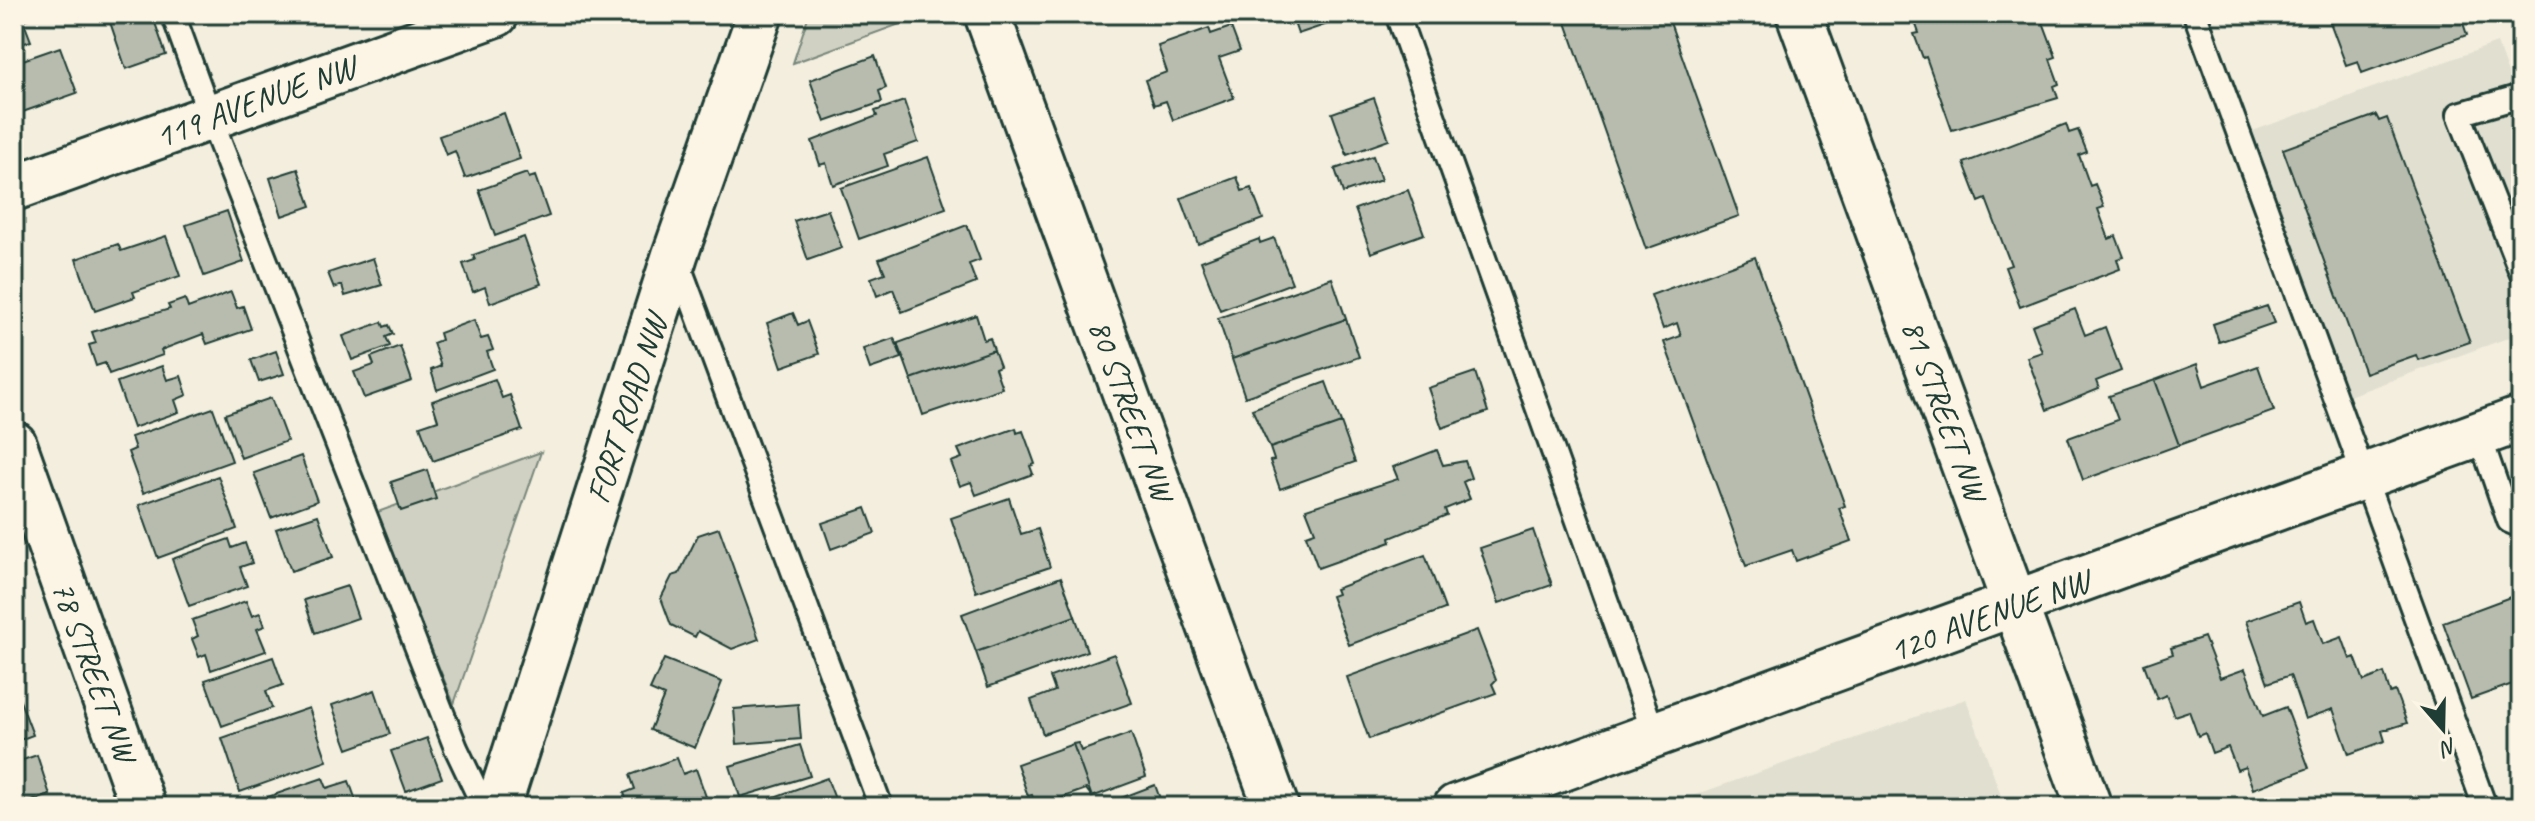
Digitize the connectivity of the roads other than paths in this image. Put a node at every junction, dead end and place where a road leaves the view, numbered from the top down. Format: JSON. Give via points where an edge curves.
{"nodes":[{"id":1,"x":173,"y":14,"type":"edge"},
{"id":2,"x":496,"y":14,"type":"edge"},
{"id":3,"x":760,"y":14,"type":"edge"},
{"id":4,"x":987,"y":14,"type":"edge"},
{"id":5,"x":1397,"y":14,"type":"edge"},
{"id":6,"x":1799,"y":14,"type":"edge"},
{"id":7,"x":2195,"y":14,"type":"edge"},
{"id":8,"x":2521,"y":96,"type":"edge"},
{"id":9,"x":210,"y":118,"type":"junction"},
{"id":10,"x":14,"y":188,"type":"edge"},
{"id":11,"x":675,"y":255,"type":"junction"},
{"id":12,"x":2521,"y":272,"type":"edge"},
{"id":13,"x":2521,"y":419,"type":"edge"},
{"id":14,"x":2480,"y":437,"type":"junction"},
{"id":15,"x":14,"y":444,"type":"edge"},
{"id":16,"x":2366,"y":479,"type":"junction"},
{"id":17,"x":2521,"y":526,"type":"edge"},
{"id":18,"x":2017,"y":605,"type":"junction"},
{"id":19,"x":1654,"y":734,"type":"junction"},
{"id":20,"x":143,"y":807,"type":"edge"},
{"id":21,"x":484,"y":807,"type":"edge"},
{"id":22,"x":498,"y":807,"type":"edge"},
{"id":23,"x":881,"y":807,"type":"edge"},
{"id":24,"x":1276,"y":807,"type":"edge"},
{"id":25,"x":1456,"y":807,"type":"edge"},
{"id":26,"x":2089,"y":807,"type":"edge"},
{"id":27,"x":2485,"y":807,"type":"edge"}],
"edges":[{"from":1,"to":9,"type":"lane"},
{"from":2,"to":9,"type":"street","name":"119 AVENUE NW"},
{"from":3,"to":11,"type":"street","name":"FORT ROAD NW"},
{"from":4,"to":24,"type":"street","name":"80 STREET NW"},
{"from":5,"to":19,"type":"lane"},
{"from":6,"to":18,"type":"street","name":"81 STREET NW"},
{"from":7,"to":16,"type":"lane"},
{"from":8,"to":12,"type":"lane","via":[[2459,114]]},
{"from":9,"to":10,"type":"street","name":"119 AVENUE NW"},
{"from":9,"to":21,"type":"lane","via":[[456,748]]},
{"from":11,"to":22,"type":"street","name":"FORT ROAD NW"},
{"from":11,"to":23,"type":"lane"},
{"from":13,"to":14,"type":"street","name":"120 AVENUE NW"},
{"from":14,"to":16,"type":"street","name":"120 AVENUE NW"},
{"from":14,"to":17,"type":"lane","via":[[2509,521]]},
{"from":15,"to":20,"type":"street","name":"78 STREET NW"},
{"from":16,"to":18,"type":"street","name":"120 AVENUE NW"},
{"from":16,"to":27,"type":"lane"},
{"from":18,"to":19,"type":"street","name":"120 AVENUE NW"},
{"from":18,"to":26,"type":"street","name":"81 STREET NW"},
{"from":19,"to":25,"type":"street","name":"120 AVENUE NW"}]}
